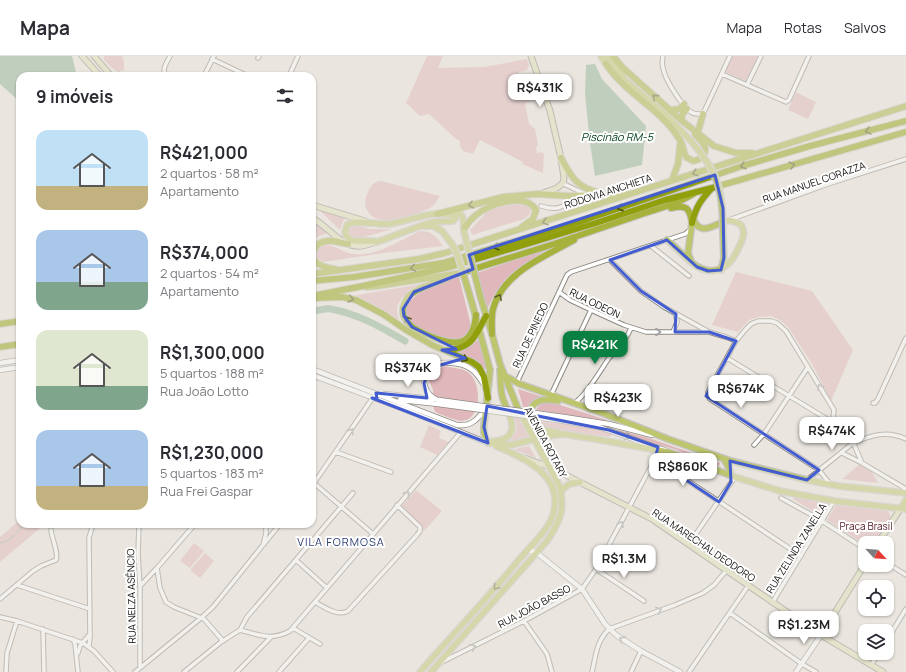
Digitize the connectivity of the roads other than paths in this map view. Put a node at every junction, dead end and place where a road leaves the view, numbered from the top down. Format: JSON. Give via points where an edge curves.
{"nodes":[{"id":1,"x":82,"y":56,"type":"edge"},
{"id":2,"x":94,"y":56,"type":"edge"},
{"id":3,"x":170,"y":56,"type":"edge"},
{"id":4,"x":298,"y":56,"type":"edge"},
{"id":5,"x":531,"y":56,"type":"edge"},
{"id":6,"x":601,"y":56,"type":"edge"},
{"id":7,"x":607,"y":56,"type":"edge"},
{"id":8,"x":613,"y":56,"type":"edge"},
{"id":9,"x":663,"y":56,"type":"edge"},
{"id":10,"x":730,"y":56,"type":"edge"},
{"id":11,"x":761,"y":56,"type":"edge"},
{"id":12,"x":809,"y":56,"type":"edge"},
{"id":13,"x":213,"y":58,"type":"edge"},
{"id":14,"x":606,"y":64,"type":"junction"},
{"id":15,"x":96,"y":72,"type":"edge"},
{"id":16,"x":108,"y":72,"type":"edge"},
{"id":17,"x":164,"y":72,"type":"edge"},
{"id":18,"x":206,"y":72,"type":"edge"},
{"id":19,"x":240,"y":72,"type":"edge"},
{"id":20,"x":291,"y":72,"type":"edge"},
{"id":21,"x":722,"y":74,"type":"junction"},
{"id":22,"x":630,"y":83,"type":"junction"},
{"id":23,"x":747,"y":85,"type":"junction"},
{"id":24,"x":906,"y":106,"type":"edge"},
{"id":25,"x":686,"y":107,"type":"junction"},
{"id":26,"x":671,"y":110,"type":"junction"},
{"id":27,"x":703,"y":114,"type":"junction"},
{"id":28,"x":681,"y":120,"type":"junction"},
{"id":29,"x":906,"y":121,"type":"edge"},
{"id":30,"x":689,"y":126,"type":"junction"},
{"id":31,"x":698,"y":132,"type":"junction"},
{"id":32,"x":906,"y":132,"type":"edge"},
{"id":33,"x":679,"y":138,"type":"junction"},
{"id":34,"x":759,"y":153,"type":"junction"},
{"id":35,"x":561,"y":158,"type":"junction"},
{"id":36,"x":906,"y":159,"type":"edge"},
{"id":37,"x":672,"y":180,"type":"junction"},
{"id":38,"x":560,"y":185,"type":"junction"},
{"id":39,"x":712,"y":188,"type":"junction"},
{"id":40,"x":700,"y":191,"type":"junction"},
{"id":41,"x":638,"y":193,"type":"junction"},
{"id":42,"x":536,"y":194,"type":"junction"},
{"id":43,"x":612,"y":195,"type":"junction"},
{"id":44,"x":570,"y":196,"type":"junction"},
{"id":45,"x":590,"y":196,"type":"junction"},
{"id":46,"x":316,"y":206,"type":"edge"},
{"id":47,"x":541,"y":206,"type":"dead end"},
{"id":48,"x":437,"y":214,"type":"junction"},
{"id":49,"x":444,"y":214,"type":"junction"},
{"id":50,"x":642,"y":214,"type":"junction"},
{"id":51,"x":316,"y":221,"type":"edge"},
{"id":52,"x":727,"y":221,"type":"junction"},
{"id":53,"x":371,"y":224,"type":"junction"},
{"id":54,"x":692,"y":224,"type":"junction"},
{"id":55,"x":420,"y":226,"type":"junction"},
{"id":56,"x":464,"y":231,"type":"junction"},
{"id":57,"x":517,"y":231,"type":"junction"},
{"id":58,"x":588,"y":232,"type":"junction"},
{"id":59,"x":666,"y":240,"type":"junction"},
{"id":60,"x":377,"y":242,"type":"junction"},
{"id":61,"x":348,"y":244,"type":"junction"},
{"id":62,"x":651,"y":246,"type":"junction"},
{"id":63,"x":316,"y":247,"type":"edge"},
{"id":64,"x":610,"y":260,"type":"junction"},
{"id":65,"x":316,"y":262,"type":"edge"},
{"id":66,"x":692,"y":264,"type":"junction"},
{"id":67,"x":339,"y":269,"type":"junction"},
{"id":68,"x":720,"y":270,"type":"junction"},
{"id":69,"x":316,"y":273,"type":"edge"},
{"id":70,"x":458,"y":273,"type":"junction"},
{"id":71,"x":689,"y":276,"type":"dead end"},
{"id":72,"x":316,"y":281,"type":"edge"},
{"id":73,"x":358,"y":287,"type":"junction"},
{"id":74,"x":558,"y":292,"type":"junction"},
{"id":75,"x":316,"y":296,"type":"edge"},
{"id":76,"x":316,"y":297,"type":"edge"},
{"id":77,"x":591,"y":310,"type":"junction"},
{"id":78,"x":676,"y":314,"type":"junction"},
{"id":79,"x":476,"y":315,"type":"junction"},
{"id":80,"x":486,"y":316,"type":"junction"},
{"id":81,"x":16,"y":322,"type":"edge"},
{"id":82,"x":0,"y":324,"type":"edge"},
{"id":83,"x":480,"y":328,"type":"junction"},
{"id":84,"x":632,"y":328,"type":"junction"},
{"id":85,"x":673,"y":332,"type":"junction"},
{"id":86,"x":709,"y":332,"type":"junction"},
{"id":87,"x":492,"y":334,"type":"junction"},
{"id":88,"x":906,"y":338,"type":"edge"},
{"id":89,"x":736,"y":341,"type":"junction"},
{"id":90,"x":16,"y":345,"type":"edge"},
{"id":91,"x":0,"y":347,"type":"edge"},
{"id":92,"x":442,"y":350,"type":"junction"},
{"id":93,"x":727,"y":358,"type":"junction"},
{"id":94,"x":16,"y":361,"type":"edge"},
{"id":95,"x":0,"y":363,"type":"edge"},
{"id":96,"x":500,"y":364,"type":"junction"},
{"id":97,"x":808,"y":367,"type":"junction"},
{"id":98,"x":16,"y":368,"type":"edge"},
{"id":99,"x":0,"y":370,"type":"edge"},
{"id":100,"x":316,"y":370,"type":"edge"},
{"id":101,"x":505,"y":376,"type":"junction"},
{"id":102,"x":316,"y":377,"type":"edge"},
{"id":103,"x":520,"y":384,"type":"junction"},
{"id":104,"x":487,"y":390,"type":"junction"},
{"id":105,"x":376,"y":393,"type":"junction"},
{"id":106,"x":551,"y":396,"type":"junction"},
{"id":107,"x":789,"y":396,"type":"junction"},
{"id":108,"x":372,"y":398,"type":"junction"},
{"id":109,"x":488,"y":398,"type":"junction"},
{"id":110,"x":395,"y":400,"type":"junction"},
{"id":111,"x":438,"y":401,"type":"junction"},
{"id":112,"x":873,"y":403,"type":"dead end"},
{"id":113,"x":574,"y":404,"type":"junction"},
{"id":114,"x":486,"y":406,"type":"junction"},
{"id":115,"x":564,"y":419,"type":"junction"},
{"id":116,"x":830,"y":421,"type":"junction"},
{"id":117,"x":461,"y":432,"type":"junction"},
{"id":118,"x":564,"y":434,"type":"junction"},
{"id":119,"x":764,"y":434,"type":"junction"},
{"id":120,"x":668,"y":439,"type":"junction"},
{"id":121,"x":906,"y":439,"type":"edge"},
{"id":122,"x":534,"y":440,"type":"junction"},
{"id":123,"x":488,"y":443,"type":"junction"},
{"id":124,"x":853,"y":443,"type":"junction"},
{"id":125,"x":754,"y":445,"type":"dead end"},
{"id":126,"x":656,"y":449,"type":"junction"},
{"id":127,"x":508,"y":451,"type":"junction"},
{"id":128,"x":336,"y":452,"type":"junction"},
{"id":129,"x":668,"y":452,"type":"junction"},
{"id":130,"x":842,"y":453,"type":"junction"},
{"id":131,"x":655,"y":459,"type":"junction"},
{"id":132,"x":724,"y":459,"type":"junction"},
{"id":133,"x":862,"y":463,"type":"junction"},
{"id":134,"x":550,"y":467,"type":"junction"},
{"id":135,"x":819,"y":470,"type":"junction"},
{"id":136,"x":392,"y":472,"type":"dead end"},
{"id":137,"x":733,"y":479,"type":"junction"},
{"id":138,"x":316,"y":480,"type":"edge"},
{"id":139,"x":807,"y":480,"type":"junction"},
{"id":140,"x":580,"y":482,"type":"junction"},
{"id":141,"x":831,"y":485,"type":"junction"},
{"id":142,"x":316,"y":486,"type":"edge"},
{"id":143,"x":906,"y":489,"type":"edge"},
{"id":144,"x":561,"y":491,"type":"junction"},
{"id":145,"x":353,"y":493,"type":"dead end"},
{"id":146,"x":906,"y":493,"type":"edge"},
{"id":147,"x":781,"y":498,"type":"dead end"},
{"id":148,"x":906,"y":500,"type":"edge"},
{"id":149,"x":719,"y":502,"type":"junction"},
{"id":150,"x":834,"y":502,"type":"junction"},
{"id":151,"x":397,"y":505,"type":"junction"},
{"id":152,"x":341,"y":507,"type":"junction"},
{"id":153,"x":630,"y":508,"type":"junction"},
{"id":154,"x":903,"y":508,"type":"edge"},
{"id":155,"x":823,"y":521,"type":"junction"},
{"id":156,"x":92,"y":528,"type":"edge"},
{"id":157,"x":139,"y":528,"type":"edge"},
{"id":158,"x":192,"y":528,"type":"edge"},
{"id":159,"x":266,"y":528,"type":"edge"},
{"id":160,"x":269,"y":528,"type":"edge"},
{"id":161,"x":52,"y":530,"type":"dead end"},
{"id":162,"x":276,"y":530,"type":"joint"},
{"id":163,"x":373,"y":534,"type":"junction"},
{"id":164,"x":883,"y":536,"type":"edge"},
{"id":165,"x":689,"y":544,"type":"junction"},
{"id":166,"x":858,"y":544,"type":"edge"},
{"id":167,"x":262,"y":546,"type":"junction"},
{"id":168,"x":528,"y":550,"type":"junction"},
{"id":169,"x":537,"y":553,"type":"junction"},
{"id":170,"x":801,"y":556,"type":"junction"},
{"id":171,"x":296,"y":560,"type":"junction"},
{"id":172,"x":894,"y":567,"type":"edge"},
{"id":173,"x":157,"y":568,"type":"junction"},
{"id":174,"x":596,"y":569,"type":"junction"},
{"id":175,"x":726,"y":571,"type":"junction"},
{"id":176,"x":860,"y":572,"type":"edge"},
{"id":177,"x":906,"y":575,"type":"edge"},
{"id":178,"x":17,"y":585,"type":"junction"},
{"id":179,"x":140,"y":586,"type":"junction"},
{"id":180,"x":748,"y":586,"type":"junction"},
{"id":181,"x":327,"y":588,"type":"junction"},
{"id":182,"x":582,"y":589,"type":"junction"},
{"id":183,"x":0,"y":599,"type":"edge"},
{"id":184,"x":644,"y":601,"type":"dead end"},
{"id":185,"x":315,"y":602,"type":"junction"},
{"id":186,"x":772,"y":602,"type":"junction"},
{"id":187,"x":90,"y":609,"type":"junction"},
{"id":188,"x":906,"y":609,"type":"edge"},
{"id":189,"x":730,"y":613,"type":"junction"},
{"id":190,"x":0,"y":617,"type":"edge"},
{"id":191,"x":201,"y":618,"type":"junction"},
{"id":192,"x":17,"y":621,"type":"junction"},
{"id":193,"x":524,"y":621,"type":"junction"},
{"id":194,"x":293,"y":628,"type":"junction"},
{"id":195,"x":43,"y":629,"type":"junction"},
{"id":196,"x":609,"y":629,"type":"junction"},
{"id":197,"x":894,"y":629,"type":"edge"},
{"id":198,"x":240,"y":630,"type":"junction"},
{"id":199,"x":90,"y":635,"type":"junction"},
{"id":200,"x":821,"y":635,"type":"junction"},
{"id":201,"x":271,"y":637,"type":"junction"},
{"id":202,"x":308,"y":638,"type":"junction"},
{"id":203,"x":73,"y":639,"type":"junction"},
{"id":204,"x":223,"y":641,"type":"junction"},
{"id":205,"x":83,"y":643,"type":"junction"},
{"id":206,"x":320,"y":644,"type":"dead end"},
{"id":207,"x":89,"y":646,"type":"junction"},
{"id":208,"x":641,"y":650,"type":"junction"},
{"id":209,"x":76,"y":658,"type":"junction"},
{"id":210,"x":874,"y":660,"type":"edge"},
{"id":211,"x":437,"y":664,"type":"junction"},
{"id":212,"x":802,"y":664,"type":"junction"},
{"id":213,"x":871,"y":665,"type":"junction"},
{"id":214,"x":140,"y":668,"type":"junction"},
{"id":215,"x":6,"y":672,"type":"edge"},
{"id":216,"x":44,"y":672,"type":"edge"},
{"id":217,"x":78,"y":672,"type":"edge"},
{"id":218,"x":113,"y":672,"type":"edge"},
{"id":219,"x":135,"y":672,"type":"edge"},
{"id":220,"x":184,"y":672,"type":"edge"},
{"id":221,"x":237,"y":672,"type":"edge"},
{"id":222,"x":279,"y":672,"type":"edge"},
{"id":223,"x":420,"y":672,"type":"edge"},
{"id":224,"x":431,"y":672,"type":"edge"},
{"id":225,"x":552,"y":672,"type":"edge"},
{"id":226,"x":592,"y":672,"type":"edge"},
{"id":227,"x":631,"y":672,"type":"edge"},
{"id":228,"x":680,"y":672,"type":"edge"},
{"id":229,"x":689,"y":672,"type":"edge"},
{"id":230,"x":796,"y":672,"type":"edge"},
{"id":231,"x":816,"y":672,"type":"edge"},
{"id":232,"x":883,"y":672,"type":"edge"}],
"edges":[{"from":1,"to":15,"type":"main road"},
{"from":2,"to":16,"type":"main road"},
{"from":3,"to":17,"type":"street"},
{"from":4,"to":20,"type":"street"},
{"from":5,"to":35,"type":"main road","via":[[550,111]]},
{"from":6,"to":14,"type":"main road"},
{"from":7,"to":22,"type":"main road"},
{"from":26,"to":8,"type":"highway","one_way":true},
{"from":9,"to":25,"type":"street","via":[[665,75]]},
{"from":10,"to":21,"type":"street"},
{"from":11,"to":23,"type":"street"},
{"from":12,"to":23,"type":"street","via":[[786,102]]},
{"from":13,"to":18,"type":"street"},
{"from":13,"to":19,"type":"street"},
{"from":14,"to":22,"type":"main road"},
{"from":14,"to":33,"type":"highway","via":[[617,80],[664,119]]},
{"from":21,"to":23,"type":"street"},
{"from":21,"to":27,"type":"street"},
{"from":22,"to":68,"type":"main road","bridge":true,"via":[[666,115],[698,150],[718,180],[723,208],[724,258]]},
{"from":24,"to":34,"type":"highway","name":"RODOVIA ANCHIETA"},
{"from":25,"to":26,"type":"highway"},
{"from":25,"to":27,"type":"street","via":[[696,114]]},
{"from":25,"to":28,"type":"highway"},
{"from":26,"to":28,"type":"highway"},
{"from":27,"to":31,"type":"highway"},
{"from":28,"to":30,"type":"highway"},
{"from":29,"to":72,"type":"highway","name":"RODOVIA ANCHIETA","one_way":true,"via":[[742,166],[582,221],[443,263]]},
{"from":30,"to":31,"type":"highway"},
{"from":30,"to":33,"type":"highway","via":[[705,146],[701,158],[693,160],[686,157]]},
{"from":31,"to":34,"type":"highway","via":[[714,146],[728,152]]},
{"from":39,"to":32,"type":"highway","one_way":true},
{"from":33,"to":37,"type":"highway","via":[[680,158]]},
{"from":34,"to":37,"type":"highway","name":"RODOVIA ANCHIETA","one_way":true},
{"from":35,"to":38,"type":"main road","via":[[564,178]]},
{"from":35,"to":43,"type":"highway","via":[[571,177],[580,185],[592,191]]},
{"from":36,"to":52,"type":"street","name":"RUA MANUEL CORAZZA"},
{"from":37,"to":41,"type":"highway","name":"RODOVIA ANCHIETA"},
{"from":38,"to":42,"type":"main road"},
{"from":38,"to":45,"type":"street"},
{"from":39,"to":40,"type":"highway"},
{"from":39,"to":54,"type":"highway","via":[[699,202]]},
{"from":40,"to":50,"type":"highway","via":[[676,203]]},
{"from":40,"to":73,"type":"highway","via":[[450,267]]},
{"from":41,"to":43,"type":"highway"},
{"from":41,"to":57,"type":"highway","name":"RODOVIA ANCHIETA","one_way":true},
{"from":42,"to":44,"type":"highway"},
{"from":42,"to":48,"type":"highway","one_way":true,"via":[[503,197]]},
{"from":43,"to":45,"type":"highway"},
{"from":44,"to":45,"type":"highway"},
{"from":44,"to":47,"type":"street","via":[[567,203],[560,208]]},
{"from":46,"to":53,"type":"main road"},
{"from":48,"to":49,"type":"main road"},
{"from":48,"to":53,"type":"main road","via":[[394,224]]},
{"from":49,"to":55,"type":"main road","via":[[456,219],[430,222]]},
{"from":49,"to":56,"type":"main road","name":"AVENIDA ROTARY","via":[[462,214]]},
{"from":50,"to":54,"type":"highway","via":[[681,206],[689,210]]},
{"from":50,"to":58,"type":"highway"},
{"from":51,"to":61,"type":"main road"},
{"from":52,"to":54,"type":"main road","via":[[705,229],[695,223]]},
{"from":52,"to":68,"type":"main road","via":[[741,225],[743,239],[731,262]]},
{"from":53,"to":60,"type":"main road","via":[[350,223],[345,234],[353,241]]},
{"from":54,"to":59,"type":"street","via":[[685,234]]},
{"from":54,"to":66,"type":"main road","via":[[688,253]]},
{"from":55,"to":60,"type":"main road"},
{"from":55,"to":79,"type":"main road","bridge":true,"via":[[436,227],[442,231],[457,253]]},
{"from":56,"to":57,"type":"highway","via":[[473,217],[489,207],[510,201],[526,202],[535,207],[535,213],[529,222]]},
{"from":56,"to":80,"type":"main road","name":"AVENIDA ROTARY","bridge":true},
{"from":57,"to":67,"type":"highway","name":"RODOVIA ANCHIETA","via":[[432,257]]},
{"from":58,"to":70,"type":"highway"},
{"from":87,"to":58,"type":"highway","one_way":true,"via":[[493,309],[508,282],[524,269]]},
{"from":59,"to":62,"type":"street"},
{"from":59,"to":66,"type":"main road"},
{"from":60,"to":61,"type":"main road","via":[[358,246]]},
{"from":61,"to":63,"type":"highway","via":[[328,240]]},
{"from":62,"to":64,"type":"street"},
{"from":62,"to":71,"type":"street"},
{"from":64,"to":74,"type":"street","via":[[571,272]]},
{"from":64,"to":78,"type":"street","via":[[641,291]]},
{"from":65,"to":67,"type":"highway"},
{"from":66,"to":68,"type":"main road","via":[[708,271]]},
{"from":67,"to":69,"type":"highway","name":"RODOVIA ANCHIETA"},
{"from":70,"to":73,"type":"highway"},
{"from":79,"to":70,"type":"highway","one_way":true,"via":[[472,334],[461,342],[453,343],[442,342],[420,332],[409,324],[404,316],[406,301],[414,292]]},
{"from":73,"to":75,"type":"highway"},
{"from":74,"to":77,"type":"street","name":"RUA ODEON"},
{"from":74,"to":103,"type":"street","name":"RUA DE PINEDO","via":[[518,380]]},
{"from":76,"to":92,"type":"highway","one_way":true,"via":[[356,300]]},
{"from":77,"to":84,"type":"street","name":"RUA ODEON"},
{"from":77,"to":106,"type":"street"},
{"from":78,"to":85,"type":"street","via":[[677,322]]},
{"from":78,"to":86,"type":"street"},
{"from":79,"to":83,"type":"main road"},
{"from":80,"to":83,"type":"highway"},
{"from":80,"to":87,"type":"main road","name":"AVENIDA ROTARY"},
{"from":81,"to":82,"type":"highway"},
{"from":83,"to":92,"type":"highway","via":[[465,347]]},
{"from":83,"to":109,"type":"main road","via":[[490,370]]},
{"from":84,"to":85,"type":"street","name":"RUA ODEON","one_way":true,"via":[[646,332]]},
{"from":84,"to":113,"type":"street","via":[[627,339],[608,359],[587,391]]},
{"from":85,"to":86,"type":"street","name":"RUA ODEON"},
{"from":86,"to":89,"type":"street"},
{"from":87,"to":96,"type":"main road","name":"AVENIDA ROTARY"},
{"from":88,"to":112,"type":"street","via":[[878,399]]},
{"from":89,"to":93,"type":"street"},
{"from":89,"to":97,"type":"street","via":[[751,324],[758,321],[777,323],[786,331]]},
{"from":90,"to":91,"type":"highway"},
{"from":92,"to":104,"type":"highway","one_way":true,"via":[[476,364],[484,377]]},
{"from":93,"to":107,"type":"street"},
{"from":93,"to":119,"type":"street","via":[[709,387],[708,396]]},
{"from":94,"to":95,"type":"street"},
{"from":96,"to":101,"type":"main road","name":"AVENIDA ROTARY"},
{"from":96,"to":123,"type":"main road","via":[[502,393],[512,430],[506,439]]},
{"from":97,"to":107,"type":"street"},
{"from":116,"to":97,"type":"street","one_way":true,"via":[[834,410]]},
{"from":98,"to":99,"type":"street"},
{"from":100,"to":105,"type":"street"},
{"from":101,"to":103,"type":"main road"},
{"from":101,"to":122,"type":"main road","name":"AVENIDA ROTARY"},
{"from":102,"to":108,"type":"street"},
{"from":103,"to":106,"type":"main road"},
{"from":104,"to":109,"type":"highway"},
{"from":104,"to":111,"type":"street","via":[[468,367],[440,363],[428,370],[424,383],[431,397]]},
{"from":105,"to":108,"type":"street"},
{"from":105,"to":110,"type":"street"},
{"from":105,"to":111,"type":"street"},
{"from":106,"to":113,"type":"main road"},
{"from":107,"to":116,"type":"street"},
{"from":107,"to":119,"type":"street"},
{"from":108,"to":110,"type":"street"},
{"from":108,"to":117,"type":"street","name":"RUA MARECHAL DEODORO"},
{"from":128,"to":108,"type":"street","one_way":true},
{"from":109,"to":114,"type":"main road"},
{"from":110,"to":111,"type":"street"},
{"from":110,"to":114,"type":"street","via":[[461,425],[475,421]]},
{"from":111,"to":115,"type":"street","bridge":true},
{"from":113,"to":118,"type":"main road","via":[[544,399],[535,403],[531,409],[530,418],[535,426]]},
{"from":113,"to":120,"type":"main road"},
{"from":114,"to":123,"type":"main road","via":[[484,427]]},
{"from":115,"to":120,"type":"street","via":[[609,424]]},
{"from":115,"to":129,"type":"street","one_way":true,"via":[[604,428]]},
{"from":116,"to":124,"type":"street","via":[[850,435]]},
{"from":117,"to":123,"type":"street","name":"RUA MARECHAL DEODORO"},
{"from":151,"to":117,"type":"street","one_way":true},
{"from":118,"to":122,"type":"main road"},
{"from":118,"to":126,"type":"main road"},
{"from":119,"to":125,"type":"street"},
{"from":119,"to":135,"type":"street"},
{"from":120,"to":132,"type":"main road"},
{"from":121,"to":124,"type":"street","via":[[888,433]]},
{"from":122,"to":123,"type":"main road","via":[[511,445]]},
{"from":122,"to":134,"type":"main road","name":"AVENIDA ROTARY"},
{"from":123,"to":127,"type":"main road","name":"RUA MARECHAL DEODORO"},
{"from":124,"to":130,"type":"street"},
{"from":124,"to":133,"type":"street"},
{"from":126,"to":129,"type":"main road"},
{"from":126,"to":131,"type":"street","name":"RUA JOÃO BASSO"},
{"from":127,"to":134,"type":"main road","name":"RUA MARECHAL DEODORO"},
{"from":127,"to":168,"type":"main road","name":"AVENIDA ROTARY","via":[[541,471],[550,482],[554,493],[554,510],[550,523]]},
{"from":128,"to":136,"type":"street"},
{"from":128,"to":138,"type":"street"},
{"from":129,"to":137,"type":"main road"},
{"from":130,"to":133,"type":"street"},
{"from":130,"to":135,"type":"street"},
{"from":131,"to":149,"type":"street"},
{"from":131,"to":153,"type":"street","name":"RUA JOÃO BASSO"},
{"from":132,"to":137,"type":"main road"},
{"from":132,"to":139,"type":"main road"},
{"from":133,"to":143,"type":"street"},
{"from":134,"to":140,"type":"main road","name":"RUA MARECHAL DEODORO"},
{"from":134,"to":144,"type":"main road","name":"AVENIDA ROTARY"},
{"from":135,"to":139,"type":"street"},
{"from":135,"to":141,"type":"street"},
{"from":137,"to":149,"type":"street"},
{"from":137,"to":150,"type":"main road"},
{"from":139,"to":141,"type":"main road"},
{"from":140,"to":144,"type":"main road","via":[[570,484]]},
{"from":140,"to":153,"type":"main road","name":"RUA MARECHAL DEODORO"},
{"from":141,"to":146,"type":"main road"},
{"from":142,"to":152,"type":"street"},
{"from":144,"to":169,"type":"main road","name":"AVENIDA ROTARY","via":[[563,502],[560,518],[556,528]]},
{"from":145,"to":152,"type":"street"},
{"from":147,"to":155,"type":"street"},
{"from":148,"to":154,"type":"main road"},
{"from":149,"to":165,"type":"street"},
{"from":149,"to":170,"type":"street"},
{"from":150,"to":154,"type":"main road"},
{"from":150,"to":155,"type":"street","name":"RUA ZELINDA ZANELLA"},
{"from":151,"to":163,"type":"street"},
{"from":151,"to":185,"type":"street","via":[[420,527],[417,535],[348,611],[342,614]]},
{"from":152,"to":163,"type":"street"},
{"from":152,"to":171,"type":"street"},
{"from":153,"to":165,"type":"main road","name":"RUA MARECHAL DEODORO","via":[[657,522]]},
{"from":174,"to":153,"type":"street","name":"RUA JOÃO BASSO","one_way":true},
{"from":154,"to":164,"type":"main road"},
{"from":155,"to":166,"type":"street"},
{"from":155,"to":170,"type":"street","name":"RUA ZELINDA ZANELLA"},
{"from":156,"to":187,"type":"street","via":[[89,538]]},
{"from":157,"to":179,"type":"street","name":"RUA NELZA ASÊNCIO"},
{"from":158,"to":173,"type":"street"},
{"from":159,"to":167,"type":"street"},
{"from":160,"to":162,"type":"street"},
{"from":161,"to":178,"type":"street","via":[[56,560],[38,568]]},
{"from":162,"to":167,"type":"street"},
{"from":163,"to":181,"type":"street"},
{"from":165,"to":175,"type":"main road","name":"RUA MARECHAL DEODORO"},
{"from":167,"to":191,"type":"street"},
{"from":168,"to":169,"type":"street"},
{"from":168,"to":223,"type":"main road","name":"AVENIDA ROTARY","one_way":true},
{"from":169,"to":182,"type":"street"},
{"from":169,"to":211,"type":"main road","name":"AVENIDA ROTARY"},
{"from":170,"to":186,"type":"street","name":"RUA ZELINDA ZANELLA"},
{"from":171,"to":181,"type":"street"},
{"from":171,"to":198,"type":"street","via":[[247,617]]},
{"from":172,"to":177,"type":"street"},
{"from":173,"to":179,"type":"street"},
{"from":173,"to":191,"type":"street","via":[[166,602]]},
{"from":174,"to":182,"type":"street","name":"RUA JOÃO BASSO"},
{"from":174,"to":184,"type":"street"},
{"from":175,"to":180,"type":"main road","name":"RUA MARECHAL DEODORO"},
{"from":196,"to":175,"type":"street","one_way":true,"via":[[703,593]]},
{"from":176,"to":200,"type":"main road"},
{"from":178,"to":183,"type":"street"},
{"from":178,"to":187,"type":"street"},
{"from":179,"to":214,"type":"street","name":"RUA NELZA ASÊNCIO"},
{"from":180,"to":186,"type":"main road","name":"RUA MARECHAL DEODORO"},
{"from":180,"to":189,"type":"street"},
{"from":181,"to":185,"type":"street"},
{"from":182,"to":193,"type":"street","name":"RUA JOÃO BASSO"},
{"from":182,"to":196,"type":"street"},
{"from":185,"to":194,"type":"street"},
{"from":186,"to":200,"type":"main road","name":"RUA MARECHAL DEODORO"},
{"from":187,"to":199,"type":"street"},
{"from":188,"to":197,"type":"street"},
{"from":189,"to":212,"type":"street"},
{"from":189,"to":229,"type":"street"},
{"from":190,"to":192,"type":"street"},
{"from":191,"to":204,"type":"street"},
{"from":191,"to":214,"type":"street"},
{"from":192,"to":195,"type":"street"},
{"from":192,"to":215,"type":"street","via":[[7,653]]},
{"from":211,"to":193,"type":"street","name":"RUA JOÃO BASSO","one_way":true},
{"from":193,"to":225,"type":"street","via":[[547,654]]},
{"from":194,"to":201,"type":"street","via":[[278,637]]},
{"from":194,"to":202,"type":"street"},
{"from":195,"to":203,"type":"street"},
{"from":195,"to":216,"type":"street"},
{"from":208,"to":196,"type":"street","one_way":true},
{"from":196,"to":226,"type":"street","via":[[598,644]]},
{"from":198,"to":201,"type":"street"},
{"from":198,"to":204,"type":"street"},
{"from":199,"to":205,"type":"street"},
{"from":199,"to":207,"type":"street"},
{"from":200,"to":212,"type":"street"},
{"from":200,"to":213,"type":"main road","name":"RUA MARECHAL DEODORO"},
{"from":201,"to":221,"type":"street"},
{"from":202,"to":206,"type":"street"},
{"from":202,"to":222,"type":"street"},
{"from":203,"to":205,"type":"street"},
{"from":203,"to":209,"type":"street"},
{"from":204,"to":220,"type":"street"},
{"from":205,"to":207,"type":"street"},
{"from":205,"to":209,"type":"street"},
{"from":207,"to":218,"type":"street"},
{"from":208,"to":227,"type":"street"},
{"from":208,"to":228,"type":"street"},
{"from":209,"to":217,"type":"street"},
{"from":210,"to":213,"type":"street"},
{"from":211,"to":224,"type":"main road","name":"AVENIDA ROTARY"},
{"from":212,"to":230,"type":"street"},
{"from":212,"to":231,"type":"street"},
{"from":213,"to":232,"type":"main road","name":"RUA MARECHAL DEODORO"},
{"from":214,"to":219,"type":"street"}]}
